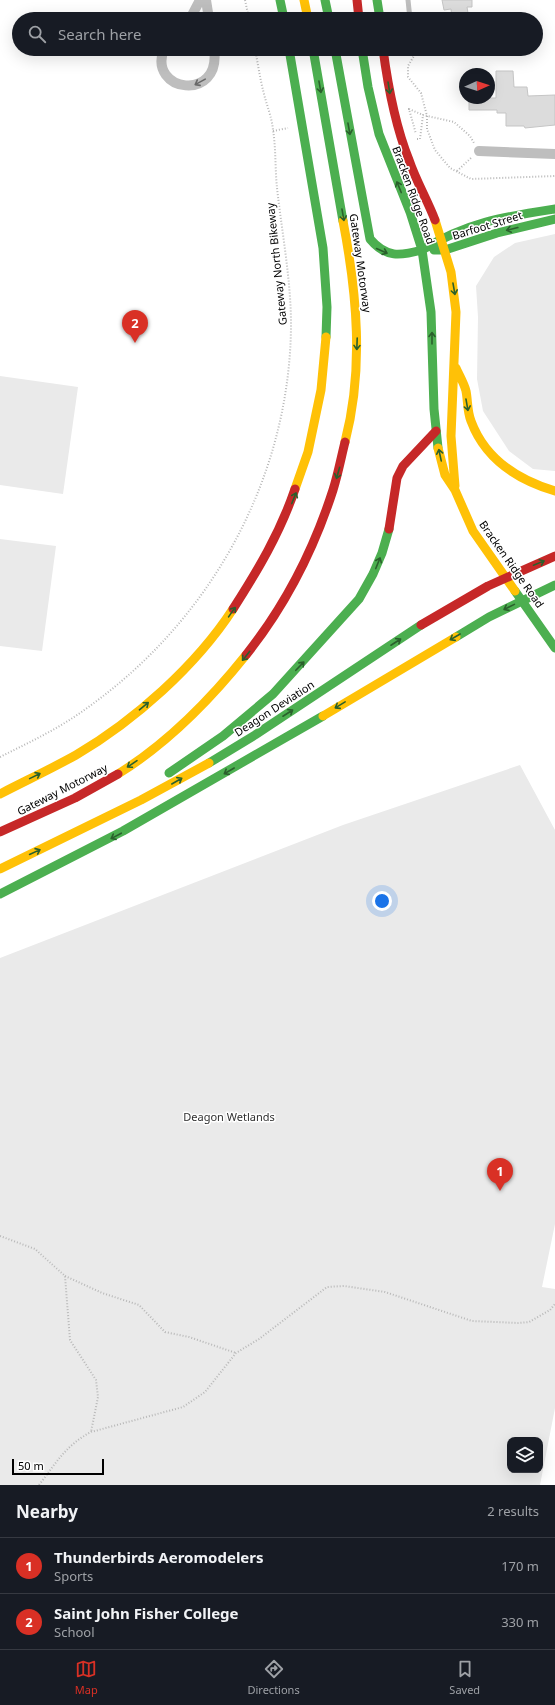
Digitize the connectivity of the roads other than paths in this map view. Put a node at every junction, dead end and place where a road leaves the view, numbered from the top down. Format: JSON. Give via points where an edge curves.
{"nodes":[{"id":1,"x":200,"y":0,"type":"edge"},
{"id":2,"x":206,"y":0,"type":"edge"},
{"id":3,"x":280,"y":0,"type":"edge"},
{"id":4,"x":304,"y":0,"type":"edge"},
{"id":5,"x":326,"y":0,"type":"edge"},
{"id":6,"x":357,"y":0,"type":"edge"},
{"id":7,"x":377,"y":0,"type":"edge"},
{"id":8,"x":408,"y":0,"type":"edge"},
{"id":9,"x":194,"y":12,"type":"edge"},
{"id":10,"x":208,"y":12,"type":"edge"},
{"id":11,"x":283,"y":12,"type":"edge"},
{"id":12,"x":307,"y":12,"type":"edge"},
{"id":13,"x":328,"y":12,"type":"edge"},
{"id":14,"x":358,"y":12,"type":"edge"},
{"id":15,"x":379,"y":12,"type":"edge"},
{"id":16,"x":409,"y":12,"type":"edge"},
{"id":17,"x":163,"y":56,"type":"edge"},
{"id":18,"x":214,"y":56,"type":"edge"},
{"id":19,"x":290,"y":56,"type":"edge"},
{"id":20,"x":314,"y":56,"type":"edge"},
{"id":21,"x":336,"y":56,"type":"edge"},
{"id":22,"x":363,"y":56,"type":"edge"},
{"id":23,"x":384,"y":56,"type":"edge"},
{"id":24,"x":479,"y":151,"type":"road end"},
{"id":25,"x":555,"y":154,"type":"edge"},
{"id":26,"x":555,"y":209,"type":"edge"},
{"id":27,"x":555,"y":219,"type":"edge"},
{"id":28,"x":441,"y":237,"type":"junction"},
{"id":29,"x":422,"y":250,"type":"junction"},
{"id":30,"x":446,"y":250,"type":"junction"},
{"id":31,"x":456,"y":368,"type":"junction"},
{"id":32,"x":436,"y":431,"type":"junction"},
{"id":33,"x":455,"y":490,"type":"junction"},
{"id":34,"x":555,"y":491,"type":"edge"},
{"id":35,"x":555,"y":556,"type":"edge"},
{"id":36,"x":555,"y":585,"type":"edge"},
{"id":37,"x":555,"y":648,"type":"edge"},
{"id":38,"x":0,"y":794,"type":"edge"},
{"id":39,"x":143,"y":801,"type":"junction"},
{"id":40,"x":0,"y":832,"type":"edge"},
{"id":41,"x":0,"y":869,"type":"edge"},
{"id":42,"x":0,"y":894,"type":"edge"}],
"edges":[{"from":1,"to":9,"type":"street"},
{"from":2,"to":10,"type":"street"},
{"from":3,"to":11,"type":"main road"},
{"from":4,"to":12,"type":"main road"},
{"from":5,"to":13,"type":"main road"},
{"from":6,"to":14,"type":"main road"},
{"from":7,"to":15,"type":"main road"},
{"from":8,"to":16,"type":"lane"},
{"from":18,"to":17,"type":"street","one_way":true,"via":[[212,72],[198,85],[189,86],[172,81],[164,73],[161,64]]},
{"from":38,"to":19,"type":"main road","one_way":true,"via":[[86,749],[130,718],[174,681],[208,644],[259,572],[279,534],[300,483],[323,387],[327,326],[325,268],[318,215]]},
{"from":20,"to":40,"type":"main road","name":"Gateway Motorway","one_way":true,"via":[[355,288],[357,317],[355,376],[349,421],[339,471],[321,524],[295,582],[270,625],[233,673],[194,713],[147,754],[116,775],[86,792]]},
{"from":21,"to":29,"type":"main road","one_way":true,"via":[[370,239],[376,248],[384,252],[405,254]]},
{"from":29,"to":22,"type":"main road","name":"Bracken Ridge Road","one_way":true,"via":[[379,134]]},
{"from":23,"to":28,"type":"main road","name":"Bracken Ridge Road","one_way":true,"via":[[390,94],[402,139],[414,176]]},
{"from":24,"to":25,"type":"street"},
{"from":26,"to":28,"type":"main road","name":"Barfoot Street","via":[[493,218]]},
{"from":27,"to":30,"type":"main road","name":"Barfoot Street","one_way":true,"via":[[497,233]]},
{"from":28,"to":29,"type":"main road","name":"Barfoot Street"},
{"from":28,"to":30,"type":"main road","name":"Bracken Ridge Road"},
{"from":29,"to":30,"type":"main road","name":"Barfoot Street"},
{"from":32,"to":29,"type":"main road","name":"Bracken Ridge Road","one_way":true,"via":[[431,312]]},
{"from":30,"to":31,"type":"main road","name":"Bracken Ridge Road","one_way":true,"via":[[457,315]]},
{"from":31,"to":33,"type":"main road","name":"Bracken Ridge Road","via":[[451,430]]},
{"from":31,"to":34,"type":"main road","one_way":true,"via":[[465,388],[476,434],[490,454],[524,481]]},
{"from":33,"to":32,"type":"main road","name":"Bracken Ridge Road","one_way":true,"via":[[445,475]]},
{"from":39,"to":32,"type":"main road","one_way":true,"via":[[160,779],[223,736],[273,694],[359,599],[374,574],[382,553],[390,525],[397,478],[403,466]]},
{"from":33,"to":37,"type":"main road","name":"Bracken Ridge Road","via":[[467,519]]},
{"from":39,"to":35,"type":"main road","name":"Deagon Deviation","one_way":true,"via":[[223,755],[438,614],[522,569]]},
{"from":36,"to":42,"type":"main road","one_way":true,"via":[[489,617],[123,832]]},
{"from":41,"to":39,"type":"main road","name":"Deagon Deviation","one_way":true}]}
